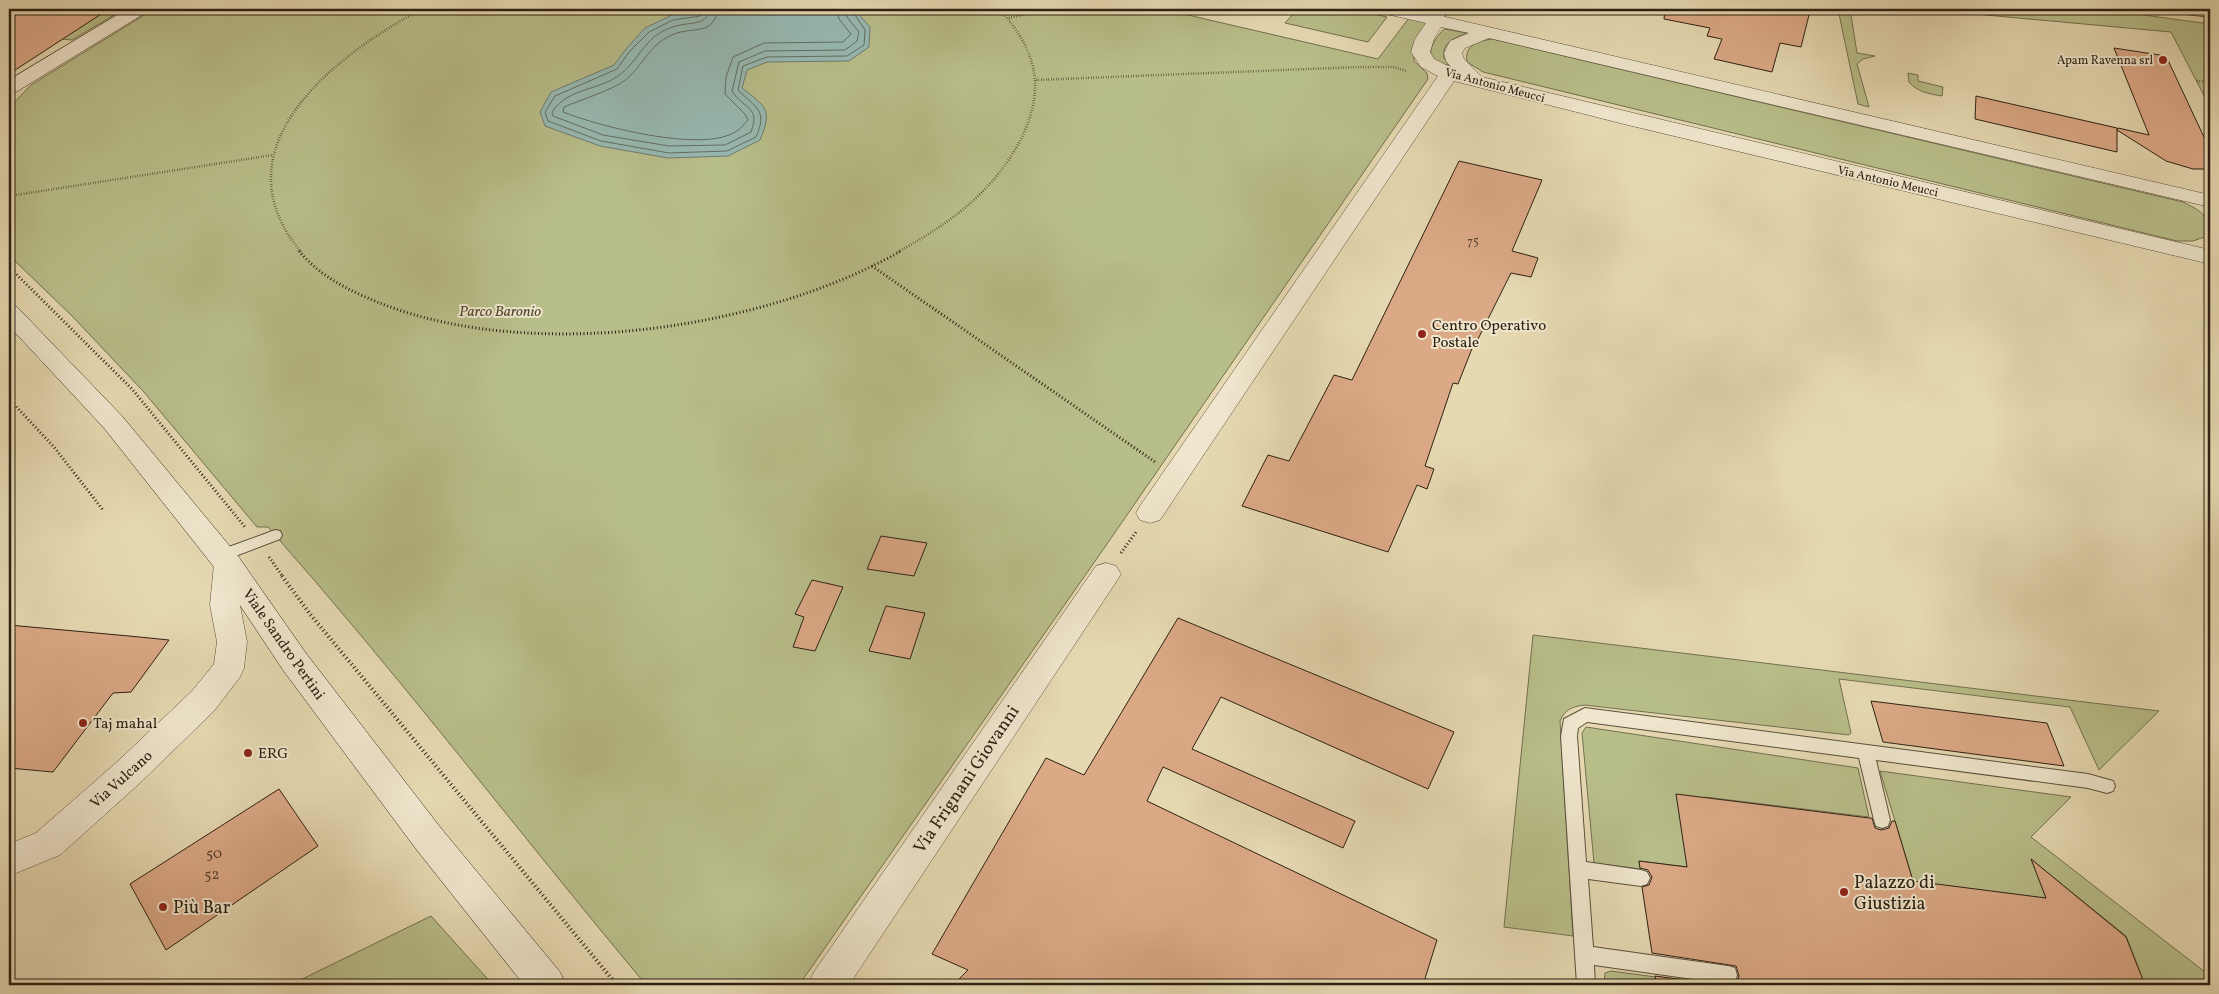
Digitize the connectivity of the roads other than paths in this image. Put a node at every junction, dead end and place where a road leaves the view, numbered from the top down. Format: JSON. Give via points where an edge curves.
{"nodes":[{"id":1,"x":139,"y":9,"type":"edge"},
{"id":2,"x":1388,"y":9,"type":"edge"},
{"id":3,"x":2172,"y":9,"type":"edge"},
{"id":4,"x":1441,"y":14,"type":"edge"},
{"id":5,"x":2210,"y":14,"type":"edge"},
{"id":6,"x":1488,"y":32,"type":"junction"},
{"id":7,"x":1449,"y":74,"type":"junction"},
{"id":8,"x":1476,"y":81,"type":"junction"},
{"id":9,"x":12,"y":88,"type":"edge"},
{"id":10,"x":2183,"y":195,"type":"junction"},
{"id":11,"x":2210,"y":201,"type":"edge"},
{"id":12,"x":2210,"y":208,"type":"edge"},
{"id":13,"x":2203,"y":252,"type":"edge"},
{"id":14,"x":9,"y":312,"type":"edge"},
{"id":15,"x":1150,"y":513,"type":"road end"},
{"id":16,"x":275,"y":535,"type":"dead end"},
{"id":17,"x":224,"y":560,"type":"junction"},
{"id":18,"x":1106,"y":574,"type":"road end"},
{"id":19,"x":1866,"y":752,"type":"junction"},
{"id":20,"x":2107,"y":786,"type":"dead end"},
{"id":21,"x":1882,"y":820,"type":"dead end"},
{"id":22,"x":9,"y":860,"type":"edge"},
{"id":23,"x":1578,"y":869,"type":"junction"},
{"id":24,"x":1641,"y":878,"type":"dead end"},
{"id":25,"x":1584,"y":955,"type":"junction"},
{"id":26,"x":1728,"y":975,"type":"dead end"},
{"id":27,"x":547,"y":985,"type":"edge"},
{"id":28,"x":827,"y":985,"type":"edge"},
{"id":29,"x":1586,"y":985,"type":"edge"}],
"edges":[{"from":1,"to":9,"type":"street"},
{"from":2,"to":4,"type":"street"},
{"from":3,"to":5,"type":"lane"},
{"from":4,"to":6,"type":"street"},
{"from":4,"to":7,"type":"street","name":"Via Antonio Meucci","via":[[1421,42],[1420,50],[1430,67]]},
{"from":6,"to":8,"type":"street","via":[[1457,45],[1453,53],[1455,60]]},
{"from":6,"to":10,"type":"street"},
{"from":7,"to":8,"type":"street","name":"Via Antonio Meucci"},
{"from":7,"to":15,"type":"street"},
{"from":8,"to":13,"type":"street","name":"Via Antonio Meucci","via":[[1628,120]]},
{"from":10,"to":11,"type":"street"},
{"from":10,"to":12,"type":"street"},
{"from":14,"to":17,"type":"street","name":"Viale Sandro Pertini","via":[[113,422]]},
{"from":16,"to":17,"type":"lane"},
{"from":17,"to":22,"type":"street","name":"Via Vulcano","via":[[225,605],[232,642],[229,668],[203,702],[48,844]]},
{"from":17,"to":27,"type":"street","name":"Viale Sandro Pertini","via":[[294,661],[428,838]]},
{"from":18,"to":28,"type":"street","name":"Via Frignani Giovanni"},
{"from":19,"to":20,"type":"lane"},
{"from":19,"to":21,"type":"lane"},
{"from":19,"to":23,"type":"lane","via":[[1585,715],[1570,724],[1569,730]]},
{"from":23,"to":24,"type":"lane"},
{"from":23,"to":25,"type":"lane"},
{"from":25,"to":26,"type":"lane"},
{"from":25,"to":29,"type":"lane"}]}
